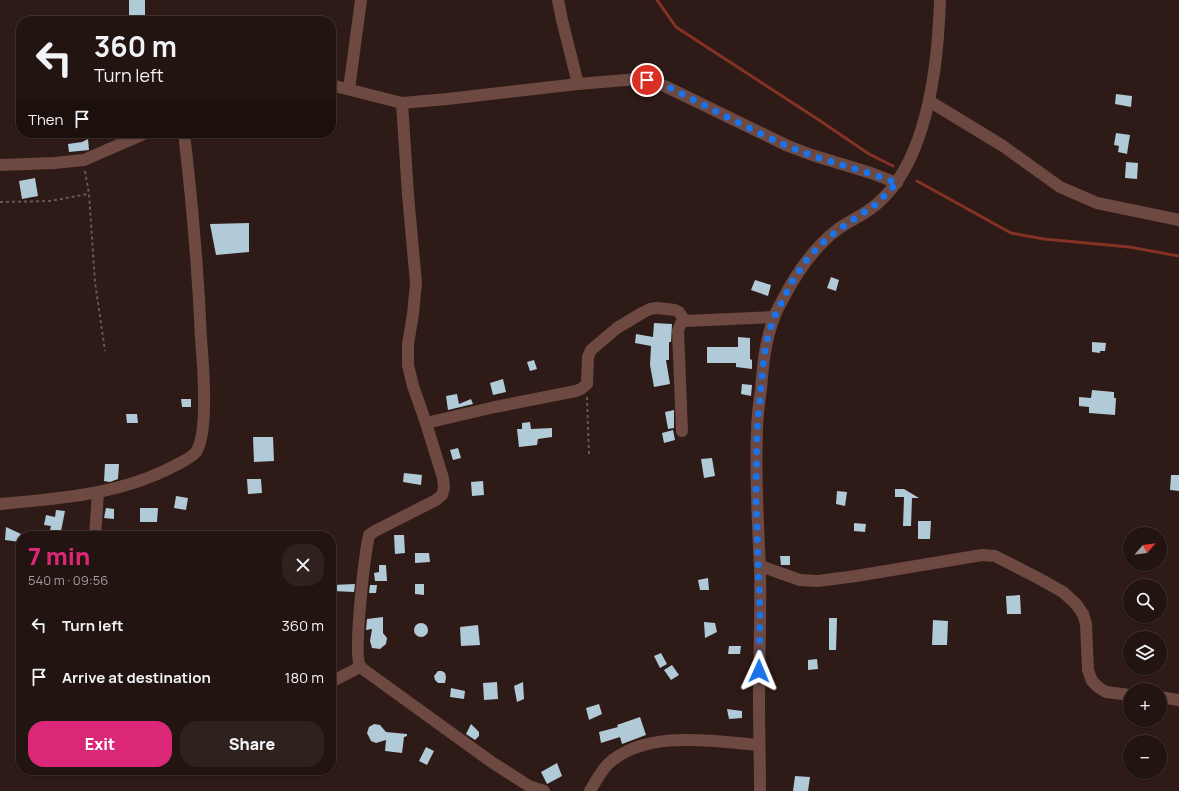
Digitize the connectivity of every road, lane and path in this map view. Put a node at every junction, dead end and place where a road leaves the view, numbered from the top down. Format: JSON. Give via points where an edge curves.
{"nodes":[{"id":1,"x":360,"y":0,"type":"edge"},
{"id":2,"x":558,"y":0,"type":"edge"},
{"id":3,"x":940,"y":0,"type":"edge"},
{"id":4,"x":578,"y":84,"type":"junction"},
{"id":5,"x":336,"y":86,"type":"edge"},
{"id":6,"x":350,"y":90,"type":"junction"},
{"id":7,"x":929,"y":101,"type":"junction"},
{"id":8,"x":402,"y":103,"type":"junction"},
{"id":9,"x":135,"y":138,"type":"edge"},
{"id":10,"x":185,"y":138,"type":"edge"},
{"id":11,"x":84,"y":160,"type":"junction"},
{"id":12,"x":0,"y":165,"type":"edge"},
{"id":13,"x":897,"y":183,"type":"junction"},
{"id":14,"x":88,"y":194,"type":"junction"},
{"id":15,"x":0,"y":202,"type":"edge"},
{"id":16,"x":1179,"y":220,"type":"edge"},
{"id":17,"x":774,"y":317,"type":"junction"},
{"id":18,"x":685,"y":321,"type":"junction"},
{"id":19,"x":105,"y":351,"type":"dead end"},
{"id":20,"x":587,"y":384,"type":"junction"},
{"id":21,"x":426,"y":423,"type":"junction"},
{"id":22,"x":682,"y":431,"type":"dead end"},
{"id":23,"x":590,"y":456,"type":"dead end"},
{"id":24,"x":98,"y":492,"type":"junction"},
{"id":25,"x":0,"y":504,"type":"edge"},
{"id":26,"x":95,"y":531,"type":"edge"},
{"id":27,"x":760,"y":566,"type":"junction"},
{"id":28,"x":360,"y":667,"type":"junction"},
{"id":29,"x":336,"y":679,"type":"edge"},
{"id":30,"x":1123,"y":694,"type":"edge"},
{"id":31,"x":1167,"y":698,"type":"edge"},
{"id":32,"x":1179,"y":700,"type":"edge"},
{"id":33,"x":759,"y":745,"type":"junction"},
{"id":34,"x":544,"y":791,"type":"edge"},
{"id":35,"x":590,"y":791,"type":"edge"},
{"id":36,"x":760,"y":791,"type":"edge"}],
"edges":[{"from":1,"to":6,"type":"street"},
{"from":2,"to":4,"type":"street"},
{"from":3,"to":7,"type":"street","via":[[937,48]]},
{"from":4,"to":8,"type":"street"},
{"from":4,"to":13,"type":"street","via":[[638,79],[656,82],[788,146]]},
{"from":5,"to":6,"type":"street"},
{"from":6,"to":8,"type":"street"},
{"from":7,"to":13,"type":"street","via":[[914,149]]},
{"from":7,"to":16,"type":"street","via":[[1003,146],[1060,187],[1097,203]]},
{"from":8,"to":21,"type":"street","via":[[416,283],[408,344],[408,365]]},
{"from":9,"to":11,"type":"street"},
{"from":10,"to":24,"type":"street","via":[[198,272],[204,390],[202,436],[196,451],[179,464],[160,474]]},
{"from":11,"to":12,"type":"street"},
{"from":11,"to":14,"type":"path"},
{"from":13,"to":17,"type":"street","via":[[876,204],[838,230],[808,258],[793,280]]},
{"from":14,"to":15,"type":"path","via":[[50,201]]},
{"from":14,"to":19,"type":"path","via":[[95,282]]},
{"from":17,"to":18,"type":"street"},
{"from":17,"to":27,"type":"street","via":[[764,356],[757,430],[756,501]]},
{"from":18,"to":20,"type":"street","via":[[675,310],[657,308],[642,313],[617,328],[591,350],[588,357]]},
{"from":18,"to":22,"type":"street","via":[[681,323],[678,331]]},
{"from":20,"to":21,"type":"street","via":[[576,391]]},
{"from":20,"to":23,"type":"path"},
{"from":21,"to":28,"type":"street","via":[[444,488],[442,495],[436,500],[369,535],[360,609]]},
{"from":24,"to":25,"type":"street"},
{"from":24,"to":26,"type":"street"},
{"from":27,"to":30,"type":"street","via":[[800,580],[818,581],[982,554],[995,556],[1063,592],[1076,604],[1086,624],[1088,670],[1092,681],[1106,692]]},
{"from":27,"to":33,"type":"street"},
{"from":28,"to":29,"type":"street"},
{"from":28,"to":34,"type":"street","via":[[493,763],[529,786]]},
{"from":31,"to":32,"type":"street"},
{"from":33,"to":35,"type":"street","via":[[671,740],[644,745],[626,752],[608,764]]},
{"from":33,"to":36,"type":"street"}]}
